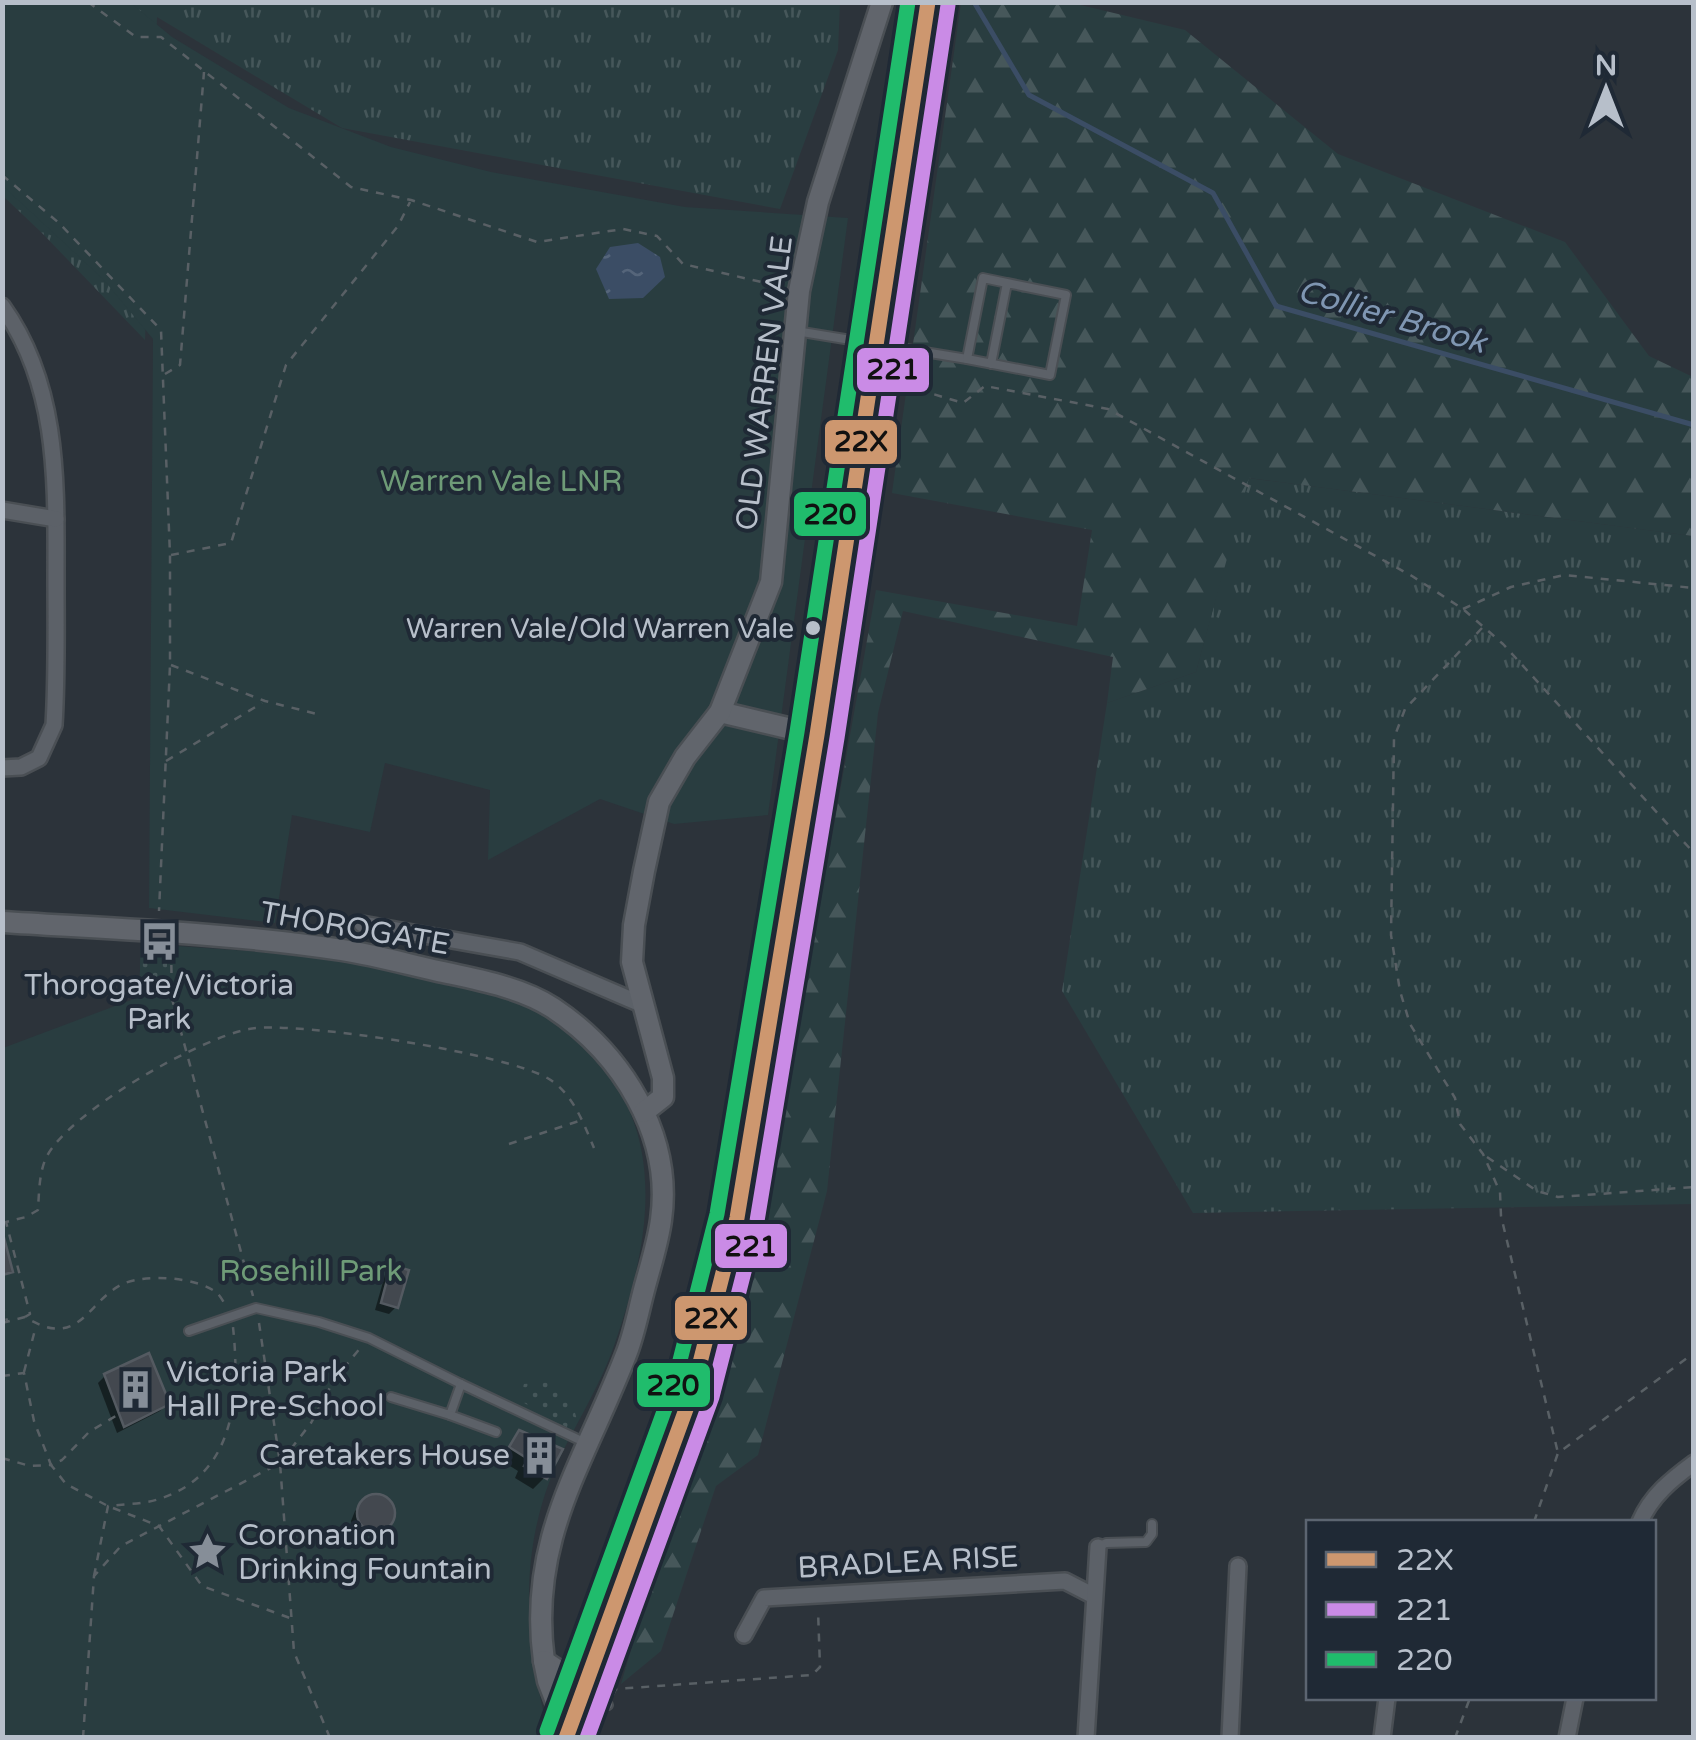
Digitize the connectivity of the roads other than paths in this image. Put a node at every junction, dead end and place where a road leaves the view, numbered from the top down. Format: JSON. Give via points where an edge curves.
{"nodes":[{"id":1,"x":882,"y":2,"type":"edge"},
{"id":2,"x":928,"y":2,"type":"edge"},
{"id":3,"x":1006,"y":283,"type":"junction"},
{"id":4,"x":2,"y":306,"type":"edge"},
{"id":5,"x":796,"y":331,"type":"junction"},
{"id":6,"x":967,"y":359,"type":"junction"},
{"id":7,"x":991,"y":364,"type":"junction"},
{"id":8,"x":2,"y":510,"type":"edge"},
{"id":9,"x":56,"y":519,"type":"junction"},
{"id":10,"x":720,"y":712,"type":"junction"},
{"id":11,"x":817,"y":735,"type":"junction"},
{"id":12,"x":2,"y":768,"type":"edge"},
{"id":13,"x":2,"y":922,"type":"edge"},
{"id":14,"x":362,"y":924,"type":"dead end"},
{"id":15,"x":640,"y":1004,"type":"junction"},
{"id":16,"x":644,"y":1112,"type":"junction"},
{"id":17,"x":189,"y":1331,"type":"dead end"},
{"id":18,"x":461,"y":1384,"type":"junction"},
{"id":19,"x":391,"y":1397,"type":"dead end"},
{"id":20,"x":450,"y":1416,"type":"junction"},
{"id":21,"x":496,"y":1432,"type":"dead end"},
{"id":22,"x":586,"y":1443,"type":"junction"},
{"id":23,"x":1694,"y":1463,"type":"edge"},
{"id":24,"x":1641,"y":1520,"type":"edge"},
{"id":25,"x":1152,"y":1524,"type":"dead end"},
{"id":26,"x":1098,"y":1547,"type":"joint"},
{"id":27,"x":1238,"y":1566,"type":"dead end"},
{"id":28,"x":1094,"y":1596,"type":"junction"},
{"id":29,"x":744,"y":1634,"type":"dead end"},
{"id":30,"x":544,"y":1661,"type":"junction"},
{"id":31,"x":583,"y":1689,"type":"junction"},
{"id":32,"x":1387,"y":1700,"type":"edge"},
{"id":33,"x":1575,"y":1700,"type":"edge"},
{"id":34,"x":608,"y":1706,"type":"road end"},
{"id":35,"x":567,"y":1735,"type":"edge"},
{"id":36,"x":1086,"y":1738,"type":"edge"},
{"id":37,"x":1230,"y":1738,"type":"edge"},
{"id":38,"x":1382,"y":1738,"type":"edge"},
{"id":39,"x":1567,"y":1738,"type":"edge"}],
"edges":[{"from":1,"to":5,"type":"street","name":"OLD WARREN VALE","via":[[818,202]]},
{"from":2,"to":11,"type":"main road","bridge":true},
{"from":3,"to":6,"type":"lane","via":[[982,278]]},
{"from":3,"to":7,"type":"lane"},
{"from":3,"to":7,"type":"lane","via":[[1066,294],[1050,375]]},
{"from":4,"to":9,"type":"street","via":[[47,408]]},
{"from":5,"to":6,"type":"lane"},
{"from":5,"to":10,"type":"street","name":"OLD WARREN VALE","via":[[771,582]]},
{"from":6,"to":7,"type":"lane"},
{"from":8,"to":9,"type":"street"},
{"from":9,"to":12,"type":"street","via":[[54,725],[39,758]]},
{"from":10,"to":11,"type":"street"},
{"from":10,"to":15,"type":"street","name":"OLD WARREN VALE","via":[[658,802],[634,925]]},
{"from":11,"to":31,"type":"main road","via":[[737,1218],[693,1390]]},
{"from":13,"to":16,"type":"street","name":"THOROGATE","via":[[344,950],[487,982],[550,1006],[608,1054]]},
{"from":14,"to":15,"type":"street","via":[[520,952]]},
{"from":15,"to":16,"type":"street","name":"OLD WARREN VALE","via":[[663,1078],[663,1097]]},
{"from":16,"to":22,"type":"street","via":[[660,1165],[661,1218],[628,1350]]},
{"from":17,"to":18,"type":"lane","via":[[256,1308],[369,1338]]},
{"from":18,"to":20,"type":"lane"},
{"from":18,"to":22,"type":"lane"},
{"from":19,"to":20,"type":"lane"},
{"from":20,"to":21,"type":"lane"},
{"from":22,"to":30,"type":"street","via":[[556,1516],[541,1608]]},
{"from":23,"to":24,"type":"street","via":[[1668,1482]]},
{"from":25,"to":26,"type":"lane","via":[[1146,1542]]},
{"from":26,"to":28,"type":"street"},
{"from":27,"to":37,"type":"street"},
{"from":28,"to":29,"type":"street","name":"BRADLEA RISE","via":[[1065,1581],[764,1598]]},
{"from":28,"to":36,"type":"street"},
{"from":30,"to":31,"type":"street"},
{"from":30,"to":35,"type":"street"},
{"from":31,"to":34,"type":"lane"},
{"from":31,"to":35,"type":"main road"},
{"from":32,"to":38,"type":"street"},
{"from":33,"to":39,"type":"street"}]}
